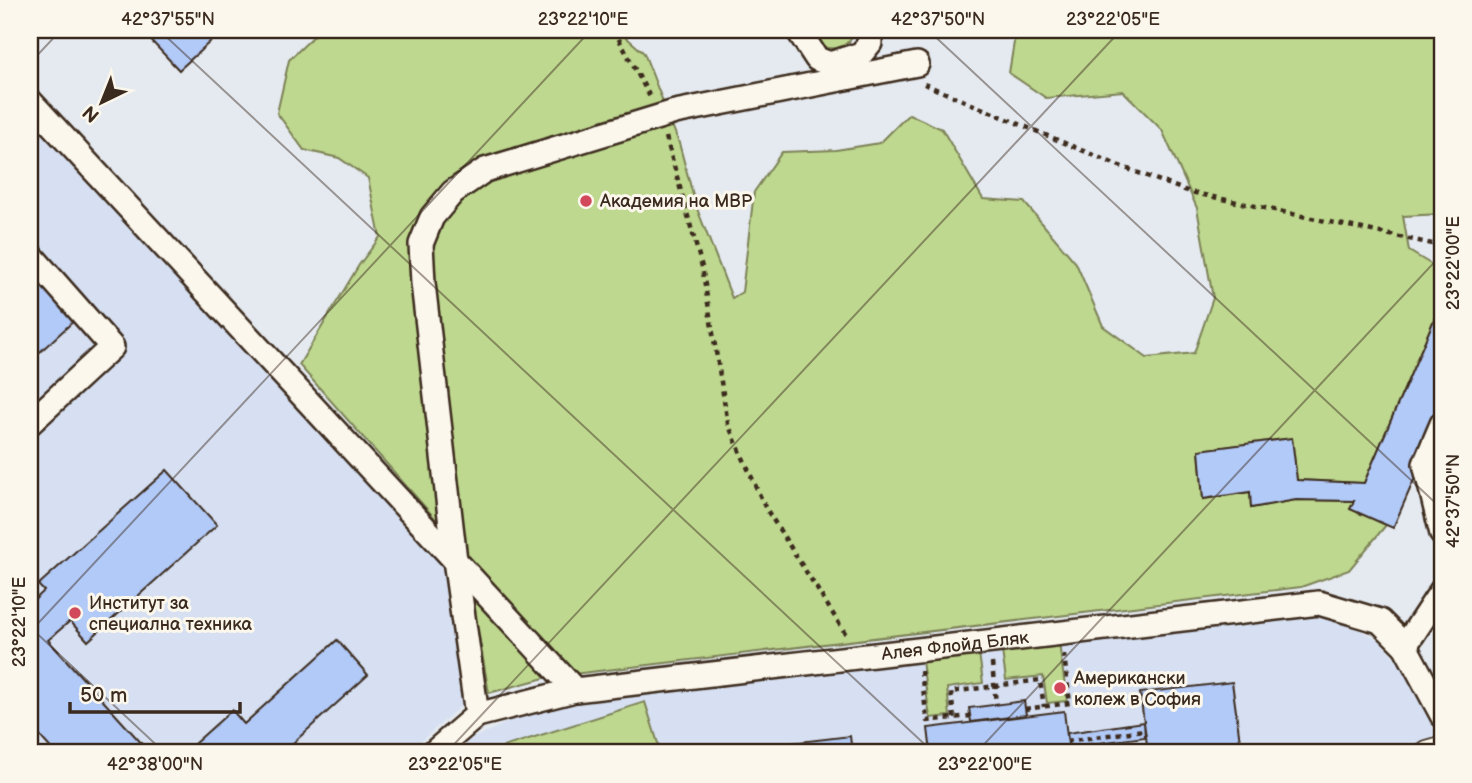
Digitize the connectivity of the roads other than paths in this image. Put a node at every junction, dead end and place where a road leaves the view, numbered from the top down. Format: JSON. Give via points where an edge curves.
{"nodes":[{"id":1,"x":798,"y":30,"type":"edge"},
{"id":2,"x":869,"y":30,"type":"edge"},
{"id":3,"x":917,"y":64,"type":"dead end"},
{"id":4,"x":30,"y":101,"type":"edge"},
{"id":5,"x":30,"y":254,"type":"edge"},
{"id":6,"x":30,"y":423,"type":"edge"},
{"id":7,"x":1442,"y":424,"type":"edge"},
{"id":8,"x":1442,"y":534,"type":"edge"},
{"id":9,"x":455,"y":560,"type":"junction"},
{"id":10,"x":1442,"y":590,"type":"edge"},
{"id":11,"x":1405,"y":646,"type":"junction"},
{"id":12,"x":575,"y":690,"type":"junction"},
{"id":13,"x":477,"y":715,"type":"junction"},
{"id":14,"x":1442,"y":715,"type":"edge"},
{"id":15,"x":1442,"y":749,"type":"edge"},
{"id":16,"x":433,"y":753,"type":"edge"},
{"id":17,"x":1428,"y":753,"type":"edge"}],
"edges":[{"from":1,"to":2,"type":"street","via":[[817,59],[830,64],[861,54],[870,43]]},
{"from":3,"to":9,"type":"street","via":[[675,112],[485,170],[453,192],[432,217],[421,244]]},
{"from":4,"to":9,"type":"street"},
{"from":5,"to":6,"type":"street","via":[[112,347]]},
{"from":7,"to":8,"type":"street","via":[[1425,464]]},
{"from":9,"to":12,"type":"street"},
{"from":9,"to":13,"type":"street"},
{"from":10,"to":11,"type":"street"},
{"from":11,"to":12,"type":"street","name":"Алея Флойд Бляк","via":[[1380,621],[1319,603]]},
{"from":11,"to":14,"type":"street","name":"Алея Флойд Бляк"},
{"from":12,"to":13,"type":"street","name":"Алея Флойд Бляк"},
{"from":13,"to":16,"type":"street","name":"Алея Флойд Бляк"},
{"from":15,"to":17,"type":"street"}]}
